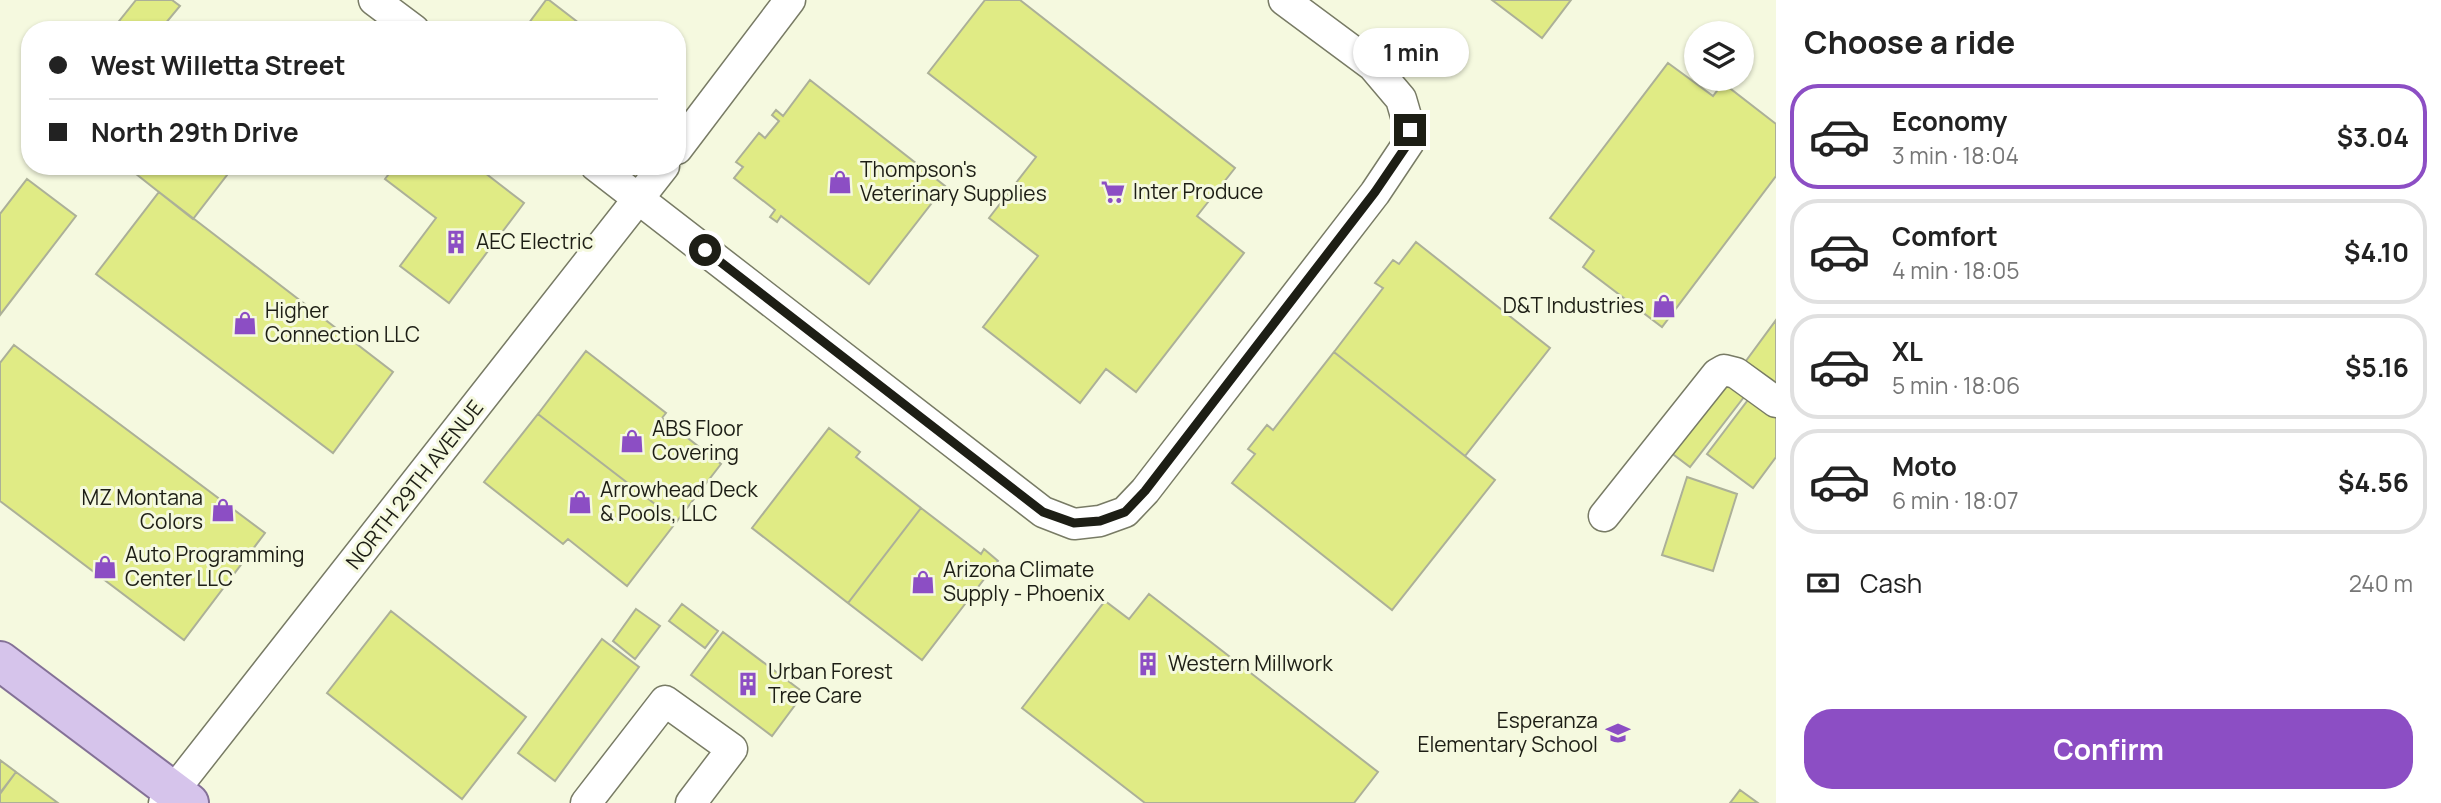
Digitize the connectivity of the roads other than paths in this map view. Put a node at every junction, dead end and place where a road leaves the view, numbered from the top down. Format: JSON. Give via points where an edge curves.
{"nodes":[{"id":1,"x":374,"y":0,"type":"edge"},
{"id":2,"x":790,"y":0,"type":"edge"},
{"id":3,"x":1284,"y":0,"type":"edge"},
{"id":4,"x":402,"y":21,"type":"edge"},
{"id":5,"x":686,"y":137,"type":"edge"},
{"id":6,"x":608,"y":175,"type":"edge"},
{"id":7,"x":657,"y":175,"type":"edge"},
{"id":8,"x":640,"y":199,"type":"junction"},
{"id":9,"x":1776,"y":402,"type":"edge"},
{"id":10,"x":1604,"y":516,"type":"dead end"},
{"id":11,"x":0,"y":661,"type":"edge"},
{"id":12,"x":176,"y":799,"type":"edge"},
{"id":13,"x":586,"y":803,"type":"edge"},
{"id":14,"x":691,"y":803,"type":"edge"}],
"edges":[{"from":1,"to":4,"type":"street"},
{"from":2,"to":5,"type":"street"},
{"from":3,"to":8,"type":"street","via":[[1373,66],[1401,99],[1409,142],[1145,491],[1125,512],[1100,521],[1074,523],[1043,512]]},
{"from":6,"to":8,"type":"street"},
{"from":7,"to":8,"type":"street","name":"NORTH 29TH AVENUE"},
{"from":8,"to":12,"type":"street","name":"NORTH 29TH AVENUE"},
{"from":9,"to":10,"type":"street","via":[[1736,373],[1724,370],[1717,374]]},
{"from":11,"to":12,"type":"main road"},
{"from":13,"to":14,"type":"street","via":[[665,701],[732,749]]}]}
